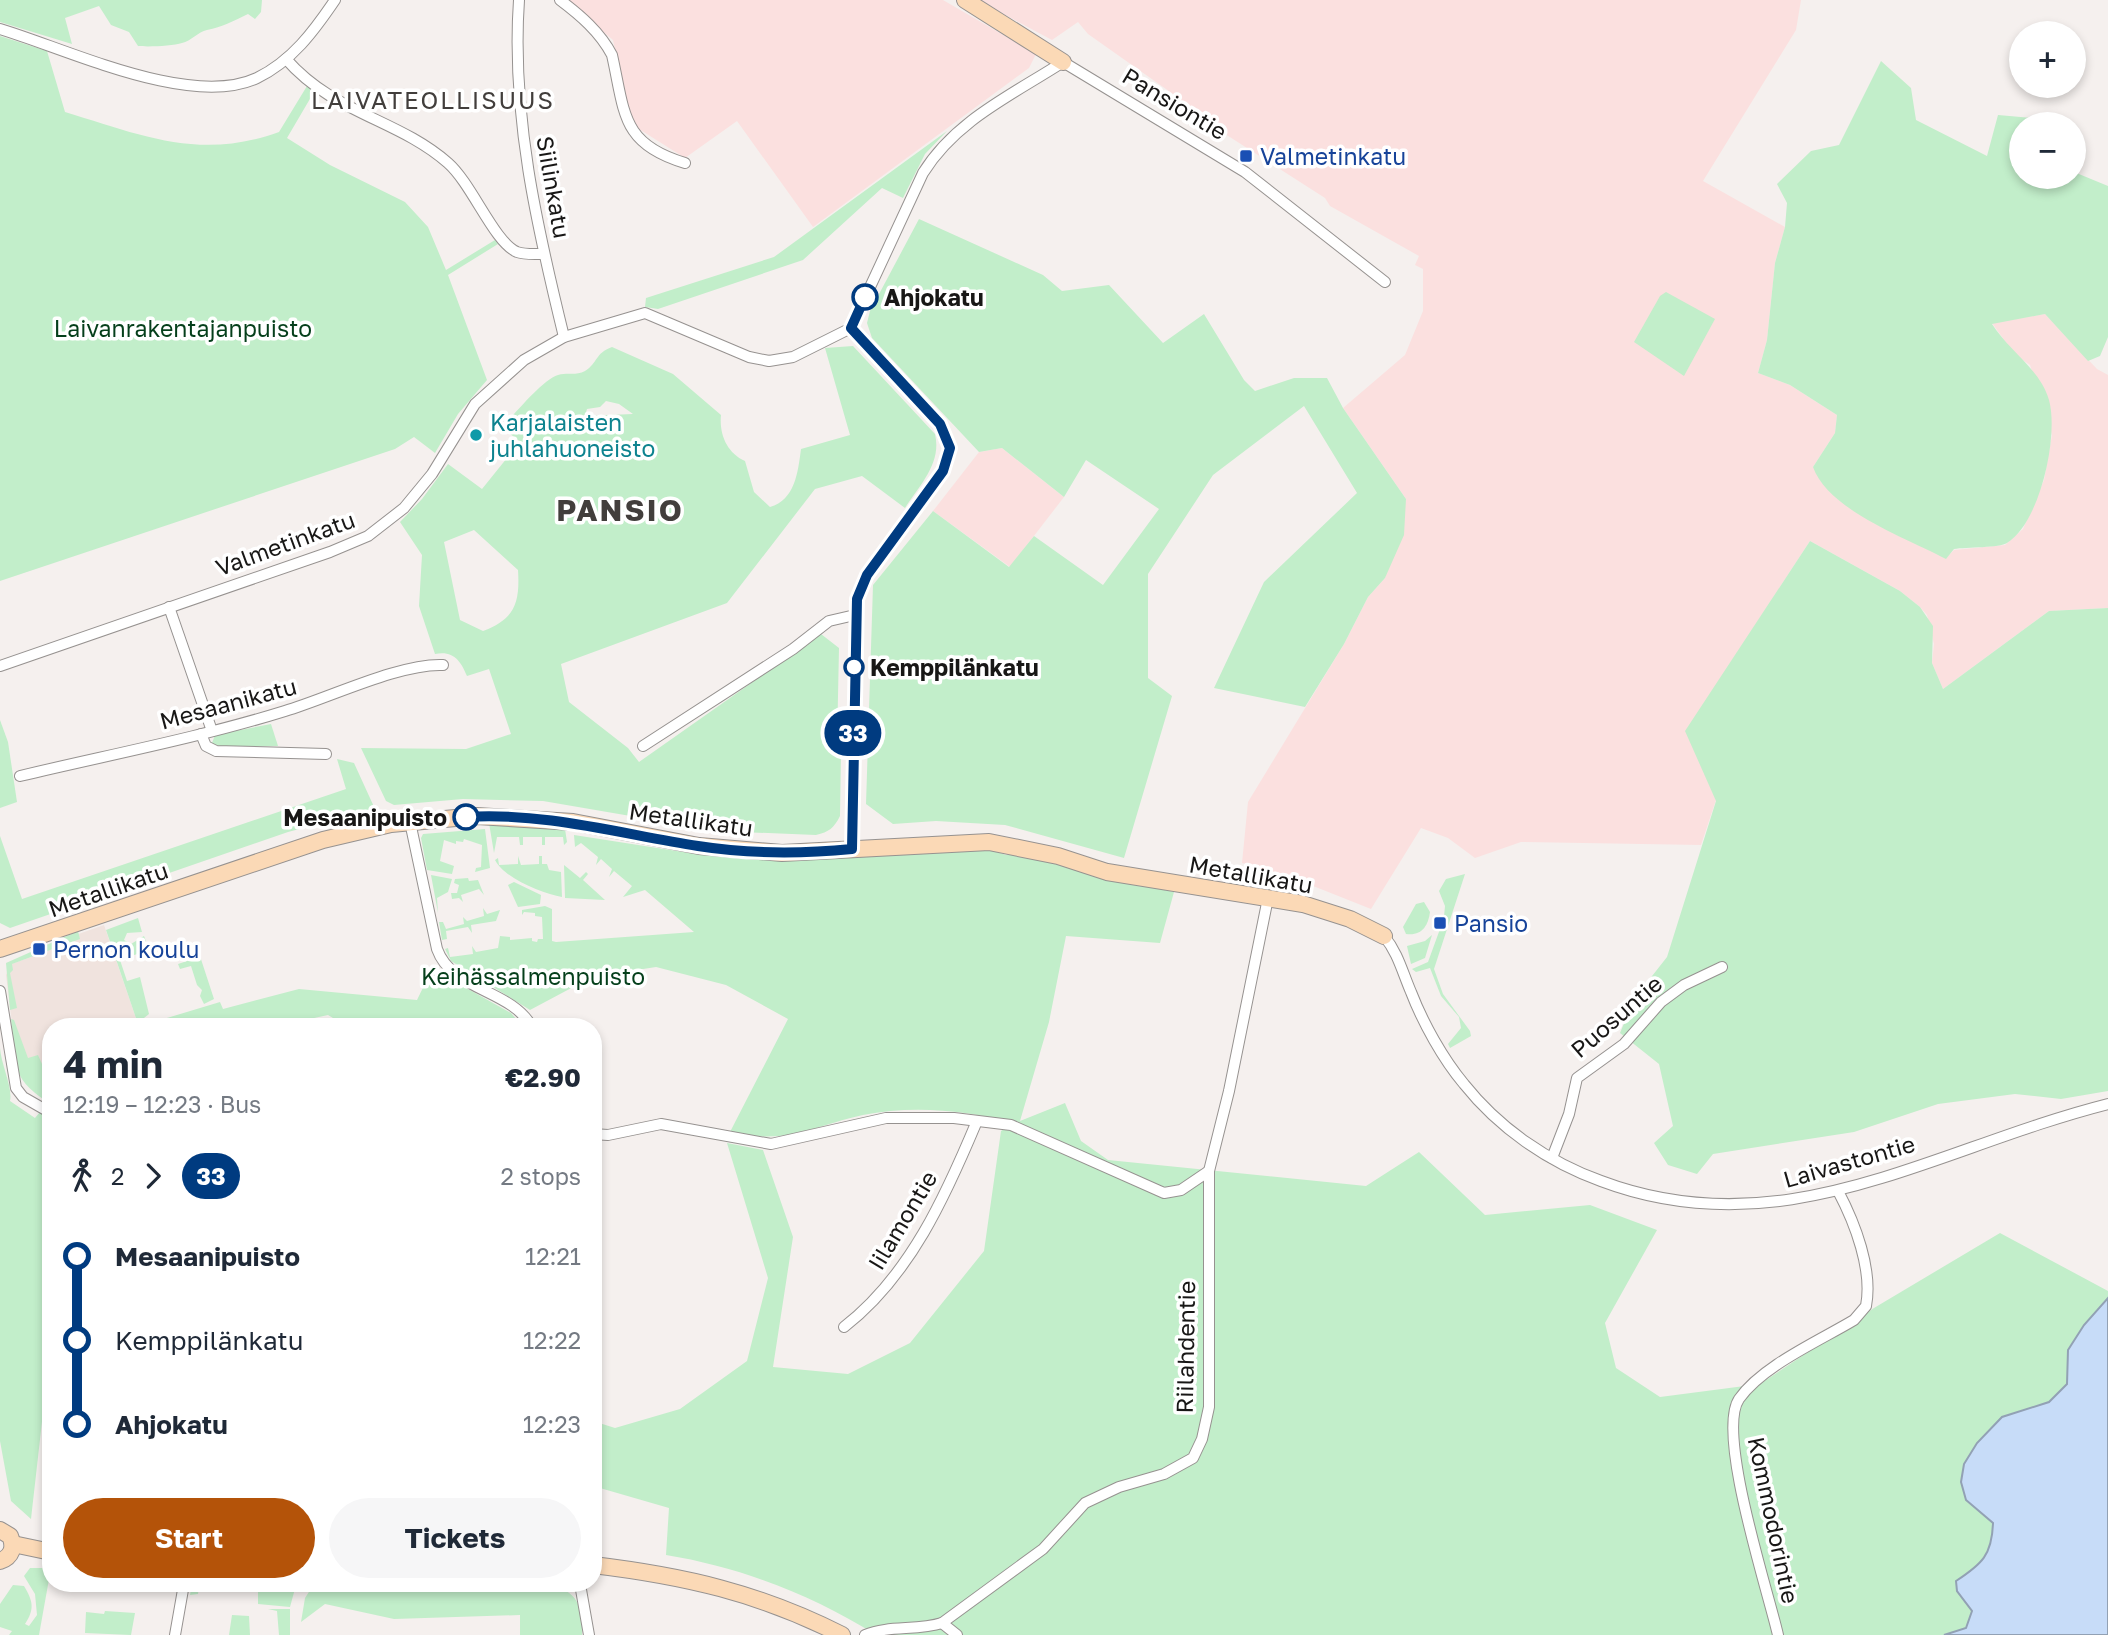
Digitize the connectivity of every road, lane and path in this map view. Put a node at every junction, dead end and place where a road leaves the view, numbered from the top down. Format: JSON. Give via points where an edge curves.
{"nodes":[{"id":1,"x":335,"y":0,"type":"edge"},
{"id":2,"x":519,"y":0,"type":"edge"},
{"id":3,"x":560,"y":0,"type":"edge"},
{"id":4,"x":965,"y":0,"type":"edge"},
{"id":5,"x":0,"y":29,"type":"edge"},
{"id":6,"x":286,"y":59,"type":"junction"},
{"id":7,"x":1063,"y":62,"type":"junction"},
{"id":8,"x":685,"y":163,"type":"dead end"},
{"id":9,"x":544,"y":254,"type":"junction"},
{"id":10,"x":1385,"y":282,"type":"dead end"},
{"id":11,"x":851,"y":328,"type":"junction"},
{"id":12,"x":565,"y":337,"type":"junction"},
{"id":13,"x":169,"y":607,"type":"junction"},
{"id":14,"x":855,"y":615,"type":"junction"},
{"id":15,"x":443,"y":665,"type":"dead end"},
{"id":16,"x":0,"y":666,"type":"edge"},
{"id":17,"x":206,"y":732,"type":"junction"},
{"id":18,"x":643,"y":746,"type":"dead end"},
{"id":19,"x":326,"y":754,"type":"dead end"},
{"id":20,"x":20,"y":776,"type":"dead end"},
{"id":21,"x":410,"y":822,"type":"junction"},
{"id":22,"x":852,"y":849,"type":"junction"},
{"id":23,"x":1268,"y":898,"type":"junction"},
{"id":24,"x":1384,"y":936,"type":"joint"},
{"id":25,"x":0,"y":949,"type":"edge"},
{"id":26,"x":1722,"y":967,"type":"dead end"},
{"id":27,"x":0,"y":991,"type":"edge"},
{"id":28,"x":523,"y":1018,"type":"edge"},
{"id":29,"x":2108,"y":1104,"type":"edge"},
{"id":30,"x":42,"y":1108,"type":"edge"},
{"id":31,"x":977,"y":1121,"type":"junction"},
{"id":32,"x":602,"y":1135,"type":"edge"},
{"id":33,"x":1552,"y":1158,"type":"junction"},
{"id":34,"x":1209,"y":1171,"type":"junction"},
{"id":35,"x":1838,"y":1191,"type":"junction"},
{"id":36,"x":844,"y":1326,"type":"dead end"},
{"id":37,"x":0,"y":1530,"type":"edge"},
{"id":38,"x":13,"y":1544,"type":"junction"},
{"id":39,"x":42,"y":1550,"type":"edge"},
{"id":40,"x":0,"y":1562,"type":"edge"},
{"id":41,"x":602,"y":1566,"type":"edge"},
{"id":42,"x":183,"y":1592,"type":"edge"},
{"id":43,"x":581,"y":1592,"type":"edge"},
{"id":44,"x":942,"y":1623,"type":"junction"},
{"id":45,"x":175,"y":1635,"type":"edge"},
{"id":46,"x":589,"y":1635,"type":"edge"},
{"id":47,"x":842,"y":1635,"type":"edge"},
{"id":48,"x":865,"y":1635,"type":"edge"},
{"id":49,"x":957,"y":1635,"type":"edge"},
{"id":50,"x":1778,"y":1635,"type":"edge"}],
"edges":[{"from":1,"to":6,"type":"street"},
{"from":2,"to":9,"type":"street","name":"Siilinkatu","via":[[520,108]]},
{"from":3,"to":8,"type":"street","via":[[607,45],[633,132],[653,151]]},
{"from":4,"to":7,"type":"street","name":"Pansiontie"},
{"from":5,"to":6,"type":"street","via":[[198,88],[254,79]]},
{"from":6,"to":9,"type":"street","via":[[337,102],[422,144],[447,162],[510,248]]},
{"from":7,"to":10,"type":"street","name":"Pansiontie","via":[[1245,172]]},
{"from":7,"to":11,"type":"street","via":[[983,111],[934,155]]},
{"from":9,"to":12,"type":"street","name":"Siilinkatu"},
{"from":11,"to":12,"type":"street","name":"Valmetinkatu","via":[[793,357],[769,361],[645,313]]},
{"from":11,"to":14,"type":"street","via":[[940,424],[950,448],[943,471],[860,586]]},
{"from":12,"to":13,"type":"street","name":"Valmetinkatu","via":[[524,360],[488,390],[432,474],[380,528],[338,549]]},
{"from":13,"to":16,"type":"street","name":"Valmetinkatu"},
{"from":13,"to":17,"type":"street"},
{"from":14,"to":18,"type":"street","via":[[829,621]]},
{"from":14,"to":22,"type":"street"},
{"from":15,"to":17,"type":"street","name":"Mesaanikatu","via":[[416,668]]},
{"from":17,"to":19,"type":"street","via":[[206,746],[216,751]]},
{"from":17,"to":20,"type":"street","name":"Mesaanikatu"},
{"from":21,"to":22,"type":"street","name":"Metallikatu","via":[[510,817],[573,822],[733,850]]},
{"from":21,"to":25,"type":"street","name":"Metallikatu","via":[[323,840]]},
{"from":21,"to":28,"type":"street","via":[[444,964],[510,1004]]},
{"from":22,"to":23,"type":"street","name":"Metallikatu","via":[[989,842],[1107,872]]},
{"from":23,"to":24,"type":"street","name":"Metallikatu","via":[[1350,919]]},
{"from":23,"to":34,"type":"street","name":"Riilahdentie"},
{"from":24,"to":33,"type":"street","name":"Laivastontie","via":[[1397,951],[1417,1007],[1462,1083],[1511,1131]]},
{"from":26,"to":33,"type":"street","name":"Puosuntie","via":[[1661,1002],[1624,1044],[1577,1078]]},
{"from":27,"to":30,"type":"street","via":[[16,1088]]},
{"from":29,"to":35,"type":"street","name":"Laivastontie"},
{"from":31,"to":32,"type":"street","via":[[886,1118],[771,1144],[662,1124]]},
{"from":31,"to":34,"type":"street","via":[[1012,1125],[1164,1193],[1181,1190]]},
{"from":31,"to":36,"type":"street","name":"Iilamontie","via":[[955,1175],[921,1237],[878,1297]]},
{"from":33,"to":35,"type":"street","name":"Laivastontie","via":[[1628,1191],[1690,1204],[1754,1206]]},
{"from":34,"to":44,"type":"street","name":"Riilahdentie","via":[[1209,1407],[1193,1458],[1164,1474],[1085,1503],[1043,1549]]},
{"from":35,"to":50,"type":"street","name":"Kommodorintie","via":[[1852,1221],[1868,1279],[1866,1306],[1853,1320],[1756,1381],[1738,1400],[1732,1419],[1744,1503]]},
{"from":37,"to":38,"type":"street"},
{"from":38,"to":39,"type":"street"},
{"from":38,"to":40,"type":"street","via":[[9,1556]]},
{"from":41,"to":47,"type":"street","via":[[740,1591]]},
{"from":42,"to":45,"type":"street"},
{"from":43,"to":46,"type":"street"},
{"from":44,"to":48,"type":"street","name":"Riilahdentie"},
{"from":44,"to":49,"type":"street"}]}
